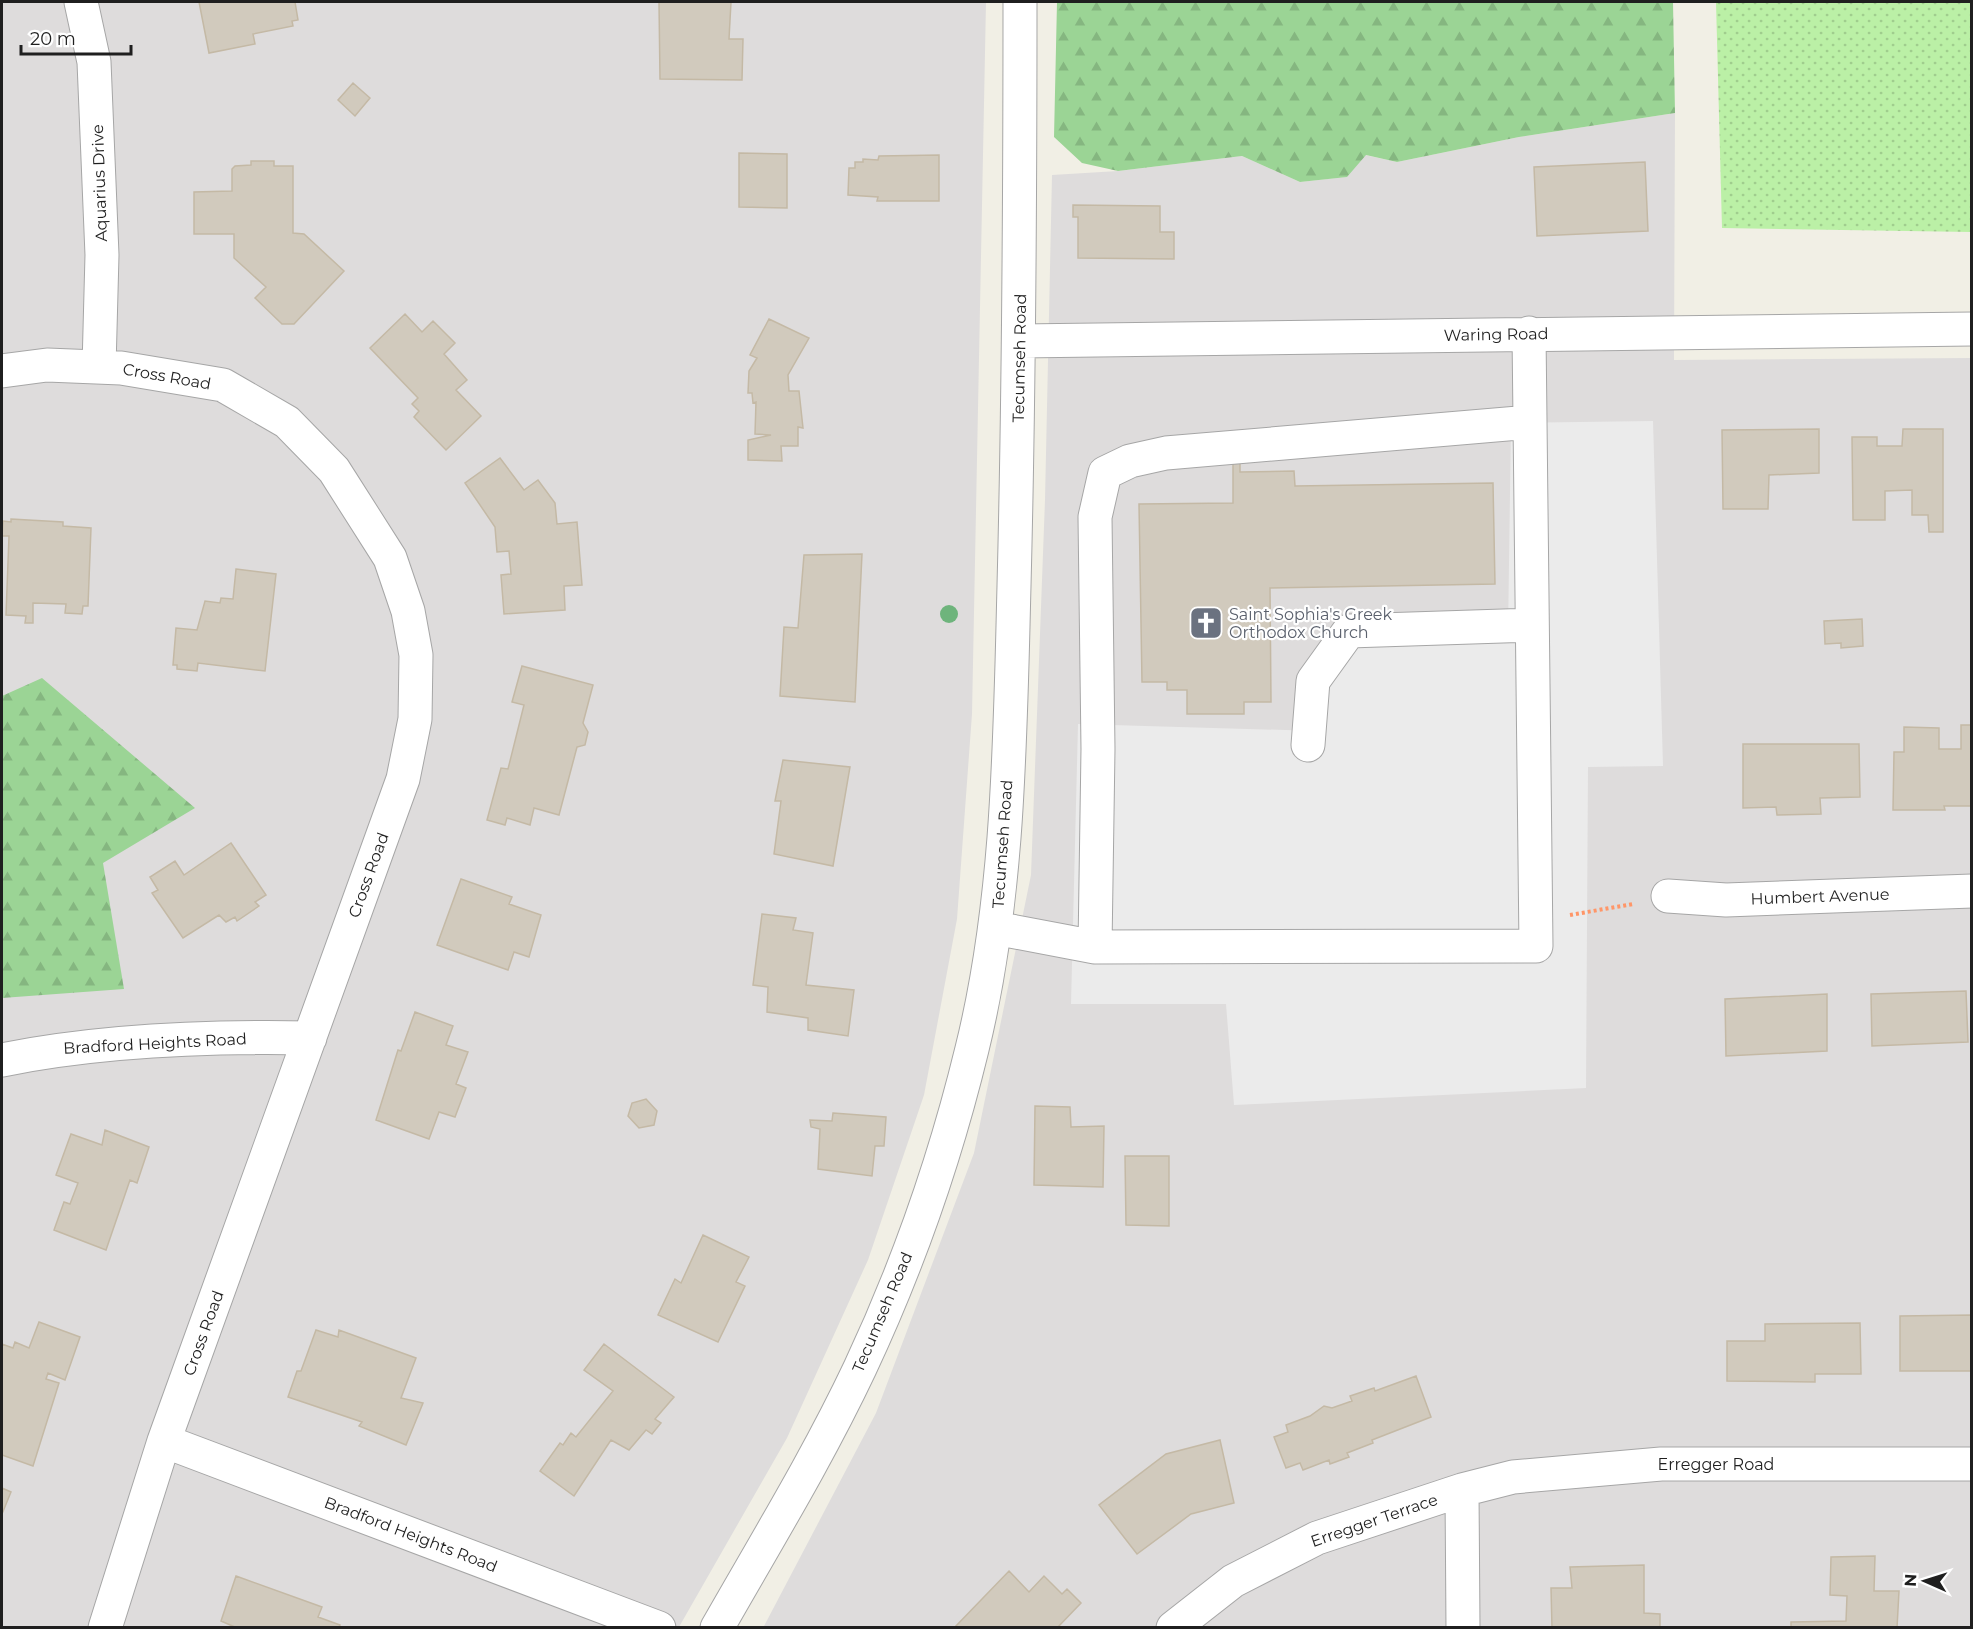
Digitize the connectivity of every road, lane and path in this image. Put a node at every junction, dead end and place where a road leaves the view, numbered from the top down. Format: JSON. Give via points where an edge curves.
{"nodes":[{"id":1,"x":81,"y":2,"type":"edge"},
{"id":2,"x":1020,"y":2,"type":"edge"},
{"id":3,"x":1971,"y":329,"type":"edge"},
{"id":4,"x":1528,"y":333,"type":"junction"},
{"id":5,"x":1020,"y":341,"type":"junction"},
{"id":6,"x":99,"y":367,"type":"junction"},
{"id":7,"x":2,"y":370,"type":"edge"},
{"id":8,"x":1530,"y":422,"type":"junction"},
{"id":9,"x":1532,"y":625,"type":"junction"},
{"id":10,"x":1308,"y":745,"type":"dead end"},
{"id":11,"x":1971,"y":891,"type":"edge"},
{"id":12,"x":1668,"y":896,"type":"joint"},
{"id":13,"x":1536,"y":917,"type":"junction"},
{"id":14,"x":995,"y":928,"type":"junction"},
{"id":15,"x":1095,"y":947,"type":"junction"},
{"id":16,"x":309,"y":1038,"type":"junction"},
{"id":17,"x":2,"y":1060,"type":"edge"},
{"id":18,"x":164,"y":1441,"type":"junction"},
{"id":19,"x":1971,"y":1464,"type":"edge"},
{"id":20,"x":1462,"y":1490,"type":"junction"},
{"id":21,"x":105,"y":1628,"type":"edge"},
{"id":22,"x":658,"y":1628,"type":"edge"},
{"id":23,"x":717,"y":1628,"type":"edge"},
{"id":24,"x":1173,"y":1628,"type":"edge"},
{"id":25,"x":1463,"y":1628,"type":"edge"}],
"edges":[{"from":1,"to":6,"type":"street","name":"Aquarius Drive","via":[[94,62],[102,255]]},
{"from":2,"to":5,"type":"street","name":"Tecumseh Road"},
{"from":3,"to":4,"type":"street","name":"Waring Road"},
{"from":4,"to":5,"type":"street","name":"Waring Road"},
{"from":4,"to":8,"type":"street"},
{"from":5,"to":14,"type":"street","name":"Tecumseh Road","via":[[1011,726]]},
{"from":6,"to":7,"type":"street","name":"Cross Road"},
{"from":6,"to":16,"type":"street","name":"Cross Road","via":[[223,386],[287,422],[334,470],[390,558],[408,610],[416,655],[415,719],[403,778]]},
{"from":8,"to":9,"type":"street"},
{"from":8,"to":15,"type":"street","via":[[1166,453],[1130,461],[1105,473],[1095,517]]},
{"from":9,"to":10,"type":"street","via":[[1349,631],[1313,681]]},
{"from":9,"to":13,"type":"street"},
{"from":11,"to":12,"type":"street","name":"Humbert Avenue","via":[[1726,900]]},
{"from":12,"to":13,"type":"path","via":[[1587,914]]},
{"from":13,"to":15,"type":"street","via":[[1536,946]]},
{"from":14,"to":15,"type":"street"},
{"from":14,"to":23,"type":"street","name":"Tecumseh Road","via":[[972,1048],[928,1201],[860,1367],[798,1488]]},
{"from":16,"to":17,"type":"street","name":"Bradford Heights Road","via":[[242,1037],[58,1048]]},
{"from":16,"to":18,"type":"street","name":"Cross Road"},
{"from":18,"to":21,"type":"street","name":"Cross Road"},
{"from":18,"to":22,"type":"street","name":"Bradford Heights Road"},
{"from":19,"to":20,"type":"street","name":"Erregger Road","via":[[1661,1464],[1513,1477]]},
{"from":20,"to":24,"type":"street","name":"Erregger Terrace","via":[[1317,1538],[1233,1581]]},
{"from":20,"to":25,"type":"street","name":"Erregger Terrace"}]}
